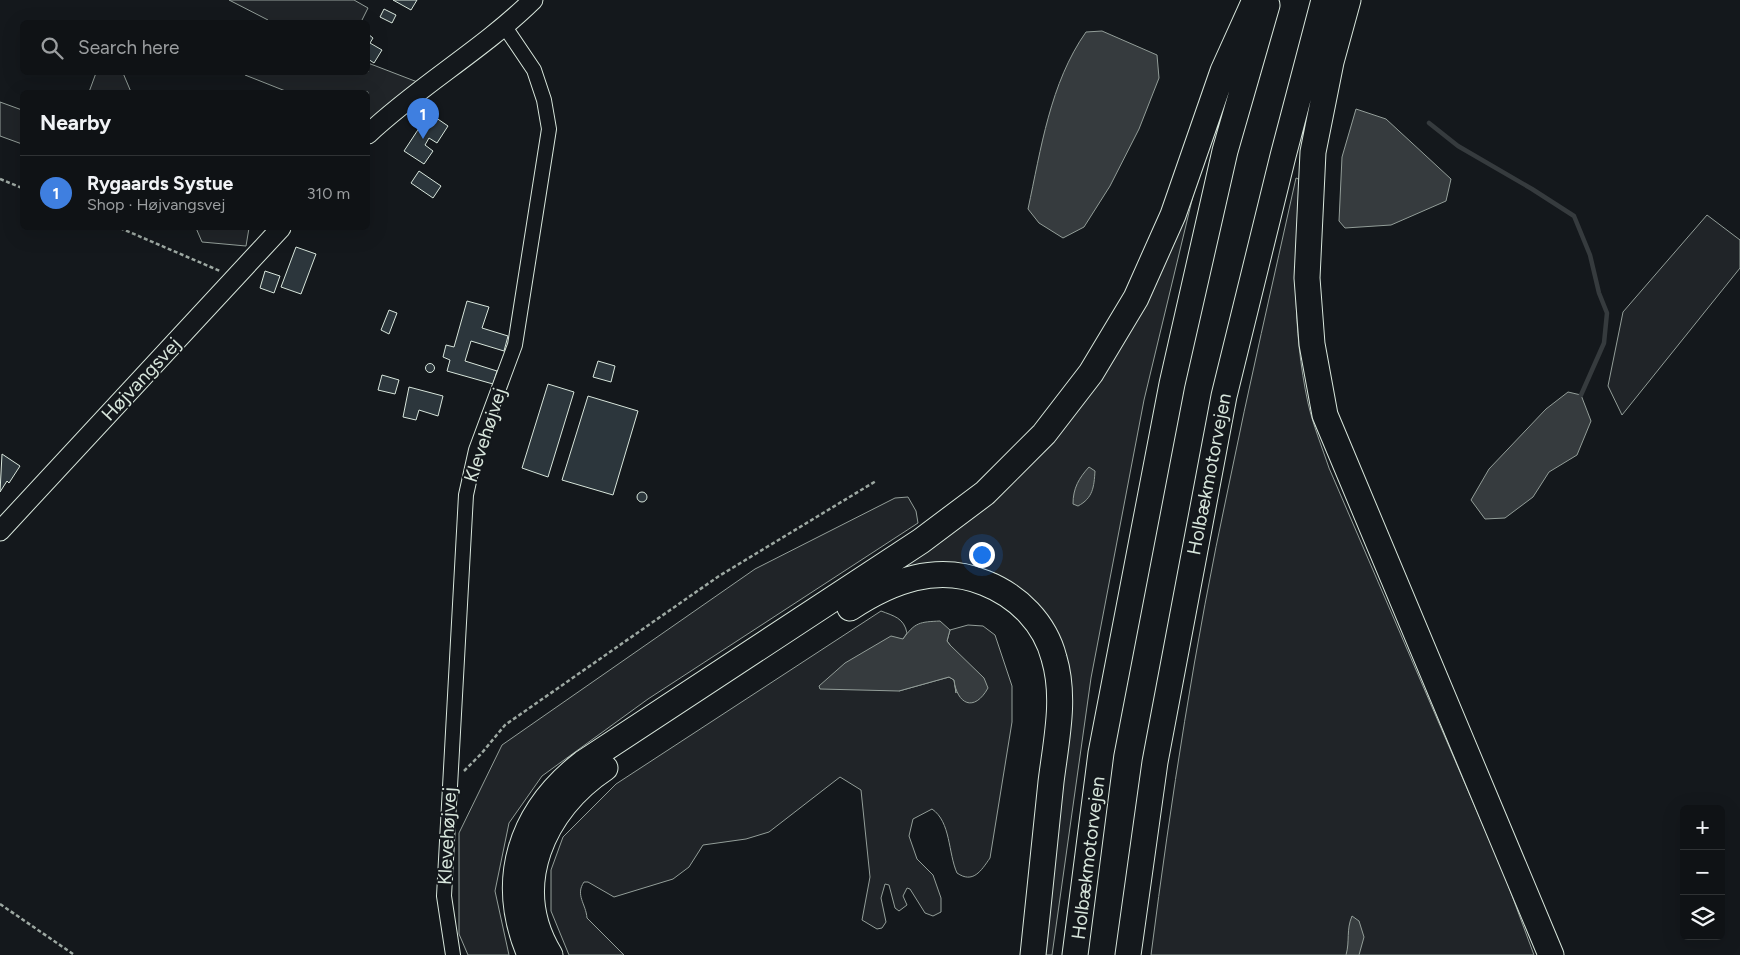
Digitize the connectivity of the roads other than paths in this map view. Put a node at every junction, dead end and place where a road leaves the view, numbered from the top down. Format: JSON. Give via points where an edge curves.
{"nodes":[{"id":1,"x":533,"y":0,"type":"edge"},
{"id":2,"x":1255,"y":0,"type":"edge"},
{"id":3,"x":1268,"y":0,"type":"edge"},
{"id":4,"x":1324,"y":0,"type":"edge"},
{"id":5,"x":1348,"y":0,"type":"edge"},
{"id":6,"x":506,"y":27,"type":"junction"},
{"id":7,"x":370,"y":132,"type":"edge"},
{"id":8,"x":279,"y":230,"type":"edge"},
{"id":9,"x":0,"y":531,"type":"edge"},
{"id":10,"x":453,"y":955,"type":"edge"},
{"id":11,"x":530,"y":955,"type":"edge"},
{"id":12,"x":550,"y":955,"type":"edge"},
{"id":13,"x":1033,"y":955,"type":"edge"},
{"id":14,"x":1075,"y":955,"type":"edge"},
{"id":15,"x":1128,"y":955,"type":"edge"},
{"id":16,"x":1551,"y":955,"type":"edge"}],
"edges":[{"from":1,"to":6,"type":"street"},
{"from":2,"to":11,"type":"highway","via":[[1223,71],[1173,215],[1140,290],[1091,373],[1044,434],[985,492],[889,562],[564,778],[531,820],[516,865],[516,914]]},
{"from":3,"to":14,"type":"highway","name":"Holbækmotorvejen","via":[[1226,151],[1172,384],[1101,753]]},
{"from":4,"to":15,"type":"highway","name":"Holbækmotorvejen","via":[[1282,156],[1224,396],[1155,762]]},
{"from":5,"to":16,"type":"highway","via":[[1331,62],[1313,152],[1307,278],[1312,344],[1325,416]]},
{"from":6,"to":7,"type":"street","via":[[399,105]]},
{"from":6,"to":10,"type":"street","name":"Klevehøjvej","via":[[534,70],[549,128],[515,345],[476,450],[466,496],[444,896]]},
{"from":8,"to":9,"type":"street","name":"Højvangsvej"},
{"from":12,"to":13,"type":"highway","via":[[534,911],[534,866],[547,827],[577,790],[593,776],[866,598],[887,586],[935,574],[979,580],[1012,597],[1038,623],[1054,657],[1060,702]]}]}
